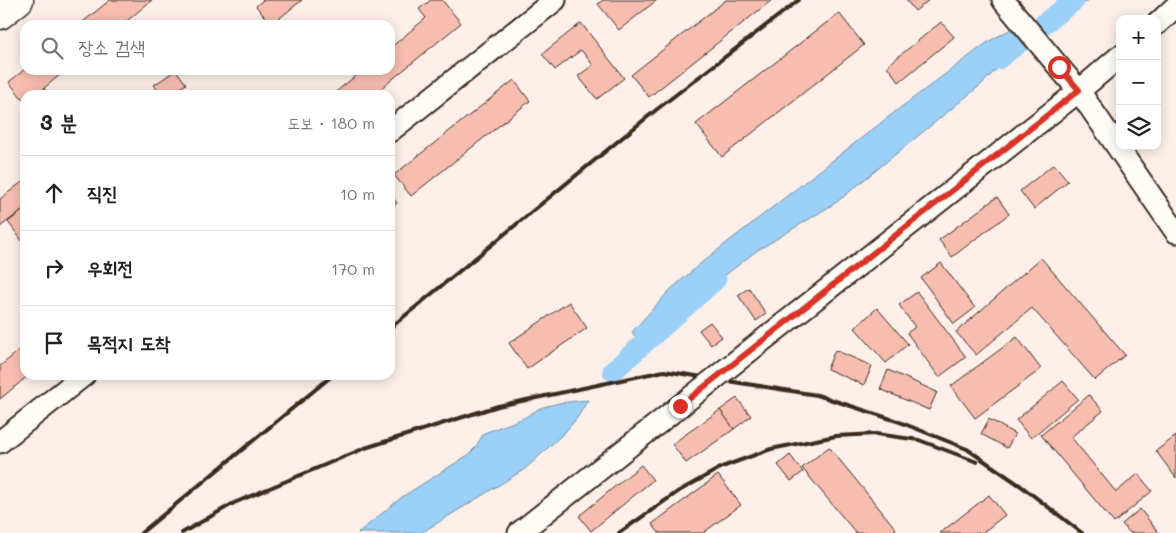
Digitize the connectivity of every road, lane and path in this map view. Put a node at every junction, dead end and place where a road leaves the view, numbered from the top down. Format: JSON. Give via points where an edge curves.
{"nodes":[{"id":1,"x":19,"y":0,"type":"edge"},
{"id":2,"x":555,"y":0,"type":"edge"},
{"id":3,"x":1004,"y":0,"type":"edge"},
{"id":4,"x":1176,"y":6,"type":"edge"},
{"id":5,"x":0,"y":15,"type":"edge"},
{"id":6,"x":1161,"y":20,"type":"edge"},
{"id":7,"x":1116,"y":59,"type":"edge"},
{"id":8,"x":1079,"y":90,"type":"junction"},
{"id":9,"x":395,"y":128,"type":"edge"},
{"id":10,"x":1176,"y":232,"type":"edge"},
{"id":11,"x":78,"y":380,"type":"edge"},
{"id":12,"x":0,"y":442,"type":"edge"},
{"id":13,"x":519,"y":533,"type":"edge"}],
"edges":[{"from":1,"to":5,"type":"main road"},
{"from":2,"to":9,"type":"street"},
{"from":3,"to":8,"type":"street"},
{"from":4,"to":6,"type":"street"},
{"from":7,"to":8,"type":"street"},
{"from":8,"to":10,"type":"street"},
{"from":8,"to":13,"type":"street","bridge":true},
{"from":11,"to":12,"type":"street"}]}
